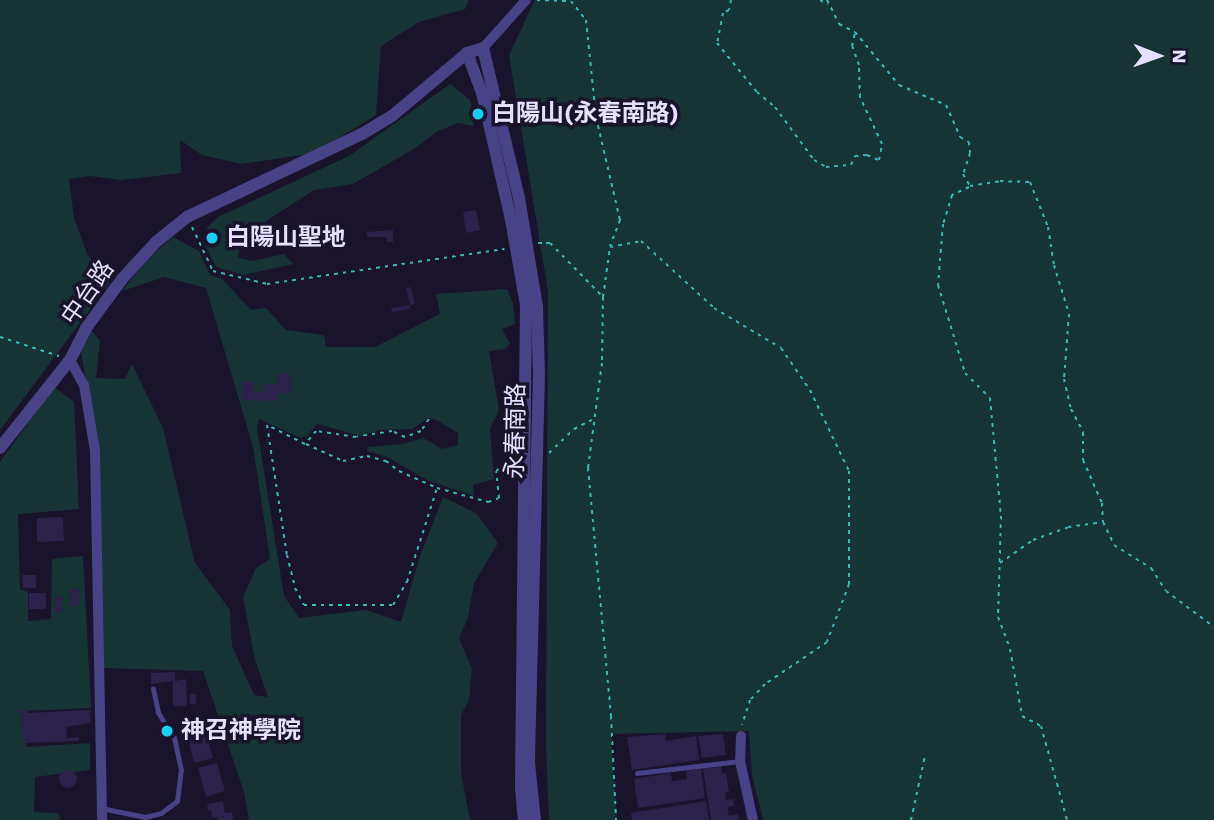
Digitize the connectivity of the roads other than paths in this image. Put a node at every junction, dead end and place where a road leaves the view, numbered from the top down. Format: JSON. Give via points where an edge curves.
{"nodes":[{"id":1,"x":526,"y":0,"type":"edge"},
{"id":2,"x":483,"y":48,"type":"junction"},
{"id":3,"x":467,"y":53,"type":"junction"},
{"id":4,"x":70,"y":360,"type":"junction"},
{"id":5,"x":533,"y":376,"type":"junction"},
{"id":6,"x":0,"y":448,"type":"edge"},
{"id":7,"x":153,"y":689,"type":"dead end"},
{"id":8,"x":741,"y":736,"type":"road end"},
{"id":9,"x":740,"y":761,"type":"junction"},
{"id":10,"x":637,"y":773,"type":"dead end"},
{"id":11,"x":525,"y":789,"type":"junction"},
{"id":12,"x":101,"y":808,"type":"junction"},
{"id":13,"x":102,"y":820,"type":"edge"},
{"id":14,"x":524,"y":820,"type":"edge"},
{"id":15,"x":535,"y":820,"type":"edge"},
{"id":16,"x":752,"y":820,"type":"edge"}],
"edges":[{"from":1,"to":2,"type":"street"},
{"from":2,"to":3,"type":"street","name":"中台路"},
{"from":2,"to":5,"type":"street","name":"永春南路","via":[[531,257],[537,307]]},
{"from":3,"to":4,"type":"street","name":"中台路","via":[[392,116],[187,218],[139,257],[86,328]]},
{"from":3,"to":5,"type":"street","name":"永春南路","via":[[482,93],[511,220]]},
{"from":4,"to":6,"type":"street"},
{"from":4,"to":12,"type":"street","name":"中台路","via":[[84,385],[95,451]]},
{"from":5,"to":11,"type":"street","name":"永春南路"},
{"from":7,"to":12,"type":"lane","via":[[158,712],[174,738],[181,770],[177,801],[161,813],[145,817]]},
{"from":8,"to":9,"type":"street"},
{"from":9,"to":10,"type":"lane"},
{"from":9,"to":16,"type":"street"},
{"from":11,"to":14,"type":"street","name":"永春南路"},
{"from":11,"to":15,"type":"street","name":"永春南路"},
{"from":12,"to":13,"type":"street","name":"中台路"}]}
